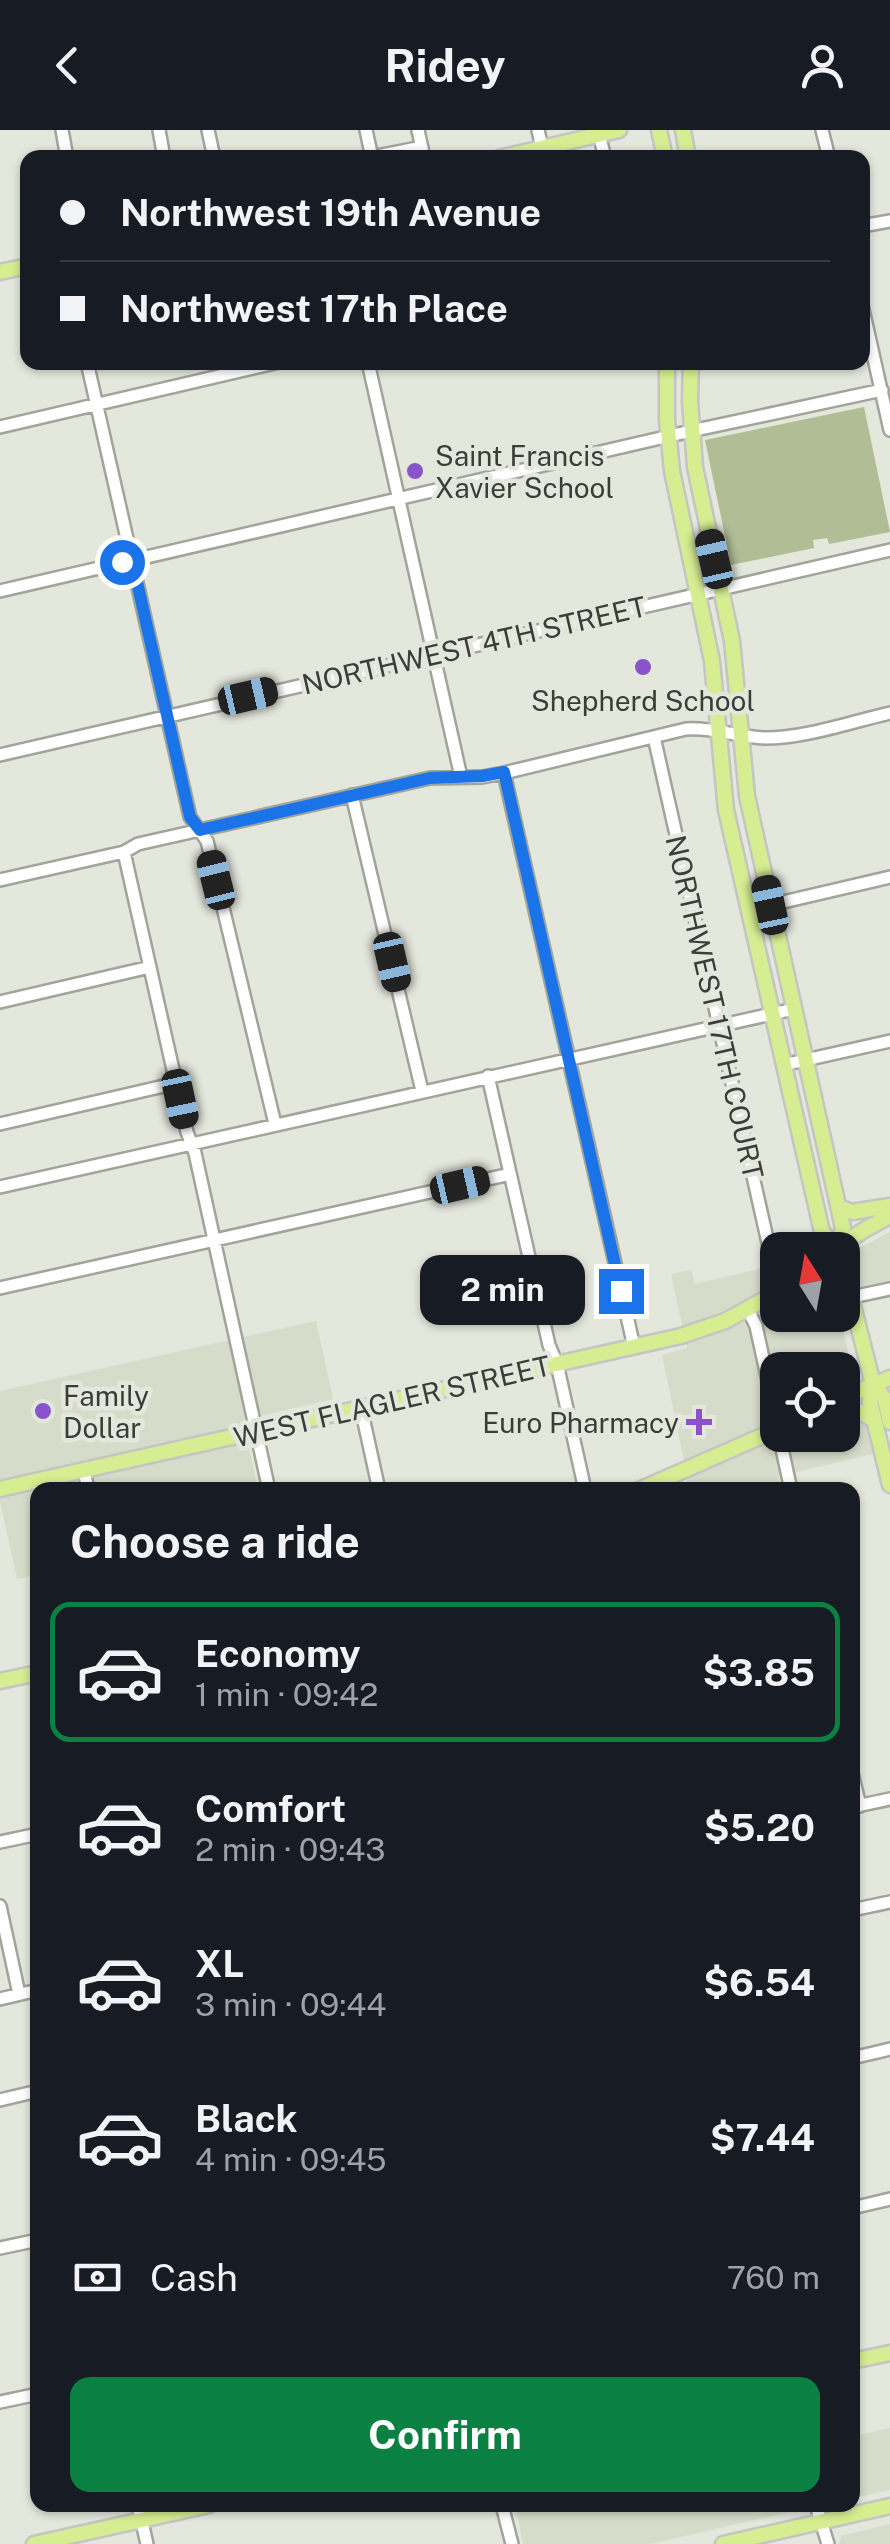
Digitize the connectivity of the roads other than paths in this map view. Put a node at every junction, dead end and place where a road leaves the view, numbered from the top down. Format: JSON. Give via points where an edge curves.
{"nodes":[{"id":1,"x":538,"y":130,"type":"edge"},
{"id":2,"x":619,"y":130,"type":"edge"},
{"id":3,"x":600,"y":134,"type":"junction"},
{"id":4,"x":542,"y":148,"type":"junction"},
{"id":5,"x":533,"y":150,"type":"edge"},
{"id":6,"x":603,"y":150,"type":"edge"},
{"id":7,"x":870,"y":339,"type":"edge"},
{"id":8,"x":89,"y":370,"type":"edge"},
{"id":9,"x":244,"y":370,"type":"edge"},
{"id":10,"x":370,"y":370,"type":"edge"},
{"id":11,"x":667,"y":370,"type":"edge"},
{"id":12,"x":691,"y":370,"type":"edge"},
{"id":13,"x":882,"y":390,"type":"junction"},
{"id":14,"x":96,"y":404,"type":"junction"},
{"id":15,"x":0,"y":427,"type":"edge"},
{"id":16,"x":890,"y":430,"type":"edge"},
{"id":17,"x":691,"y":431,"type":"junction"},
{"id":18,"x":668,"y":436,"type":"junction"},
{"id":19,"x":398,"y":499,"type":"junction"},
{"id":20,"x":890,"y":550,"type":"edge"},
{"id":21,"x":132,"y":560,"type":"junction"},
{"id":22,"x":721,"y":588,"type":"junction"},
{"id":23,"x":0,"y":591,"type":"edge"},
{"id":24,"x":698,"y":594,"type":"junction"},
{"id":25,"x":434,"y":654,"type":"junction"},
{"id":26,"x":890,"y":713,"type":"edge"},
{"id":27,"x":167,"y":715,"type":"junction"},
{"id":28,"x":718,"y":731,"type":"junction"},
{"id":29,"x":741,"y":736,"type":"junction"},
{"id":30,"x":654,"y":737,"type":"junction"},
{"id":31,"x":0,"y":754,"type":"edge"},
{"id":32,"x":504,"y":772,"type":"junction"},
{"id":33,"x":462,"y":777,"type":"junction"},
{"id":34,"x":352,"y":795,"type":"junction"},
{"id":35,"x":200,"y":830,"type":"junction"},
{"id":36,"x":124,"y":852,"type":"junction"},
{"id":37,"x":890,"y":877,"type":"edge"},
{"id":38,"x":0,"y":880,"type":"edge"},
{"id":39,"x":770,"y":905,"type":"junction"},
{"id":40,"x":749,"y":910,"type":"junction"},
{"id":41,"x":150,"y":967,"type":"junction"},
{"id":42,"x":0,"y":1002,"type":"edge"},
{"id":43,"x":794,"y":1009,"type":"junction"},
{"id":44,"x":772,"y":1014,"type":"junction"},
{"id":45,"x":719,"y":1025,"type":"junction"},
{"id":46,"x":890,"y":1041,"type":"edge"},
{"id":47,"x":569,"y":1059,"type":"junction"},
{"id":48,"x":806,"y":1059,"type":"junction"},
{"id":49,"x":783,"y":1064,"type":"junction"},
{"id":50,"x":488,"y":1076,"type":"junction"},
{"id":51,"x":176,"y":1083,"type":"junction"},
{"id":52,"x":422,"y":1091,"type":"junction"},
{"id":53,"x":0,"y":1124,"type":"edge"},
{"id":54,"x":275,"y":1124,"type":"junction"},
{"id":55,"x":192,"y":1143,"type":"junction"},
{"id":56,"x":510,"y":1174,"type":"junction"},
{"id":57,"x":0,"y":1187,"type":"edge"},
{"id":58,"x":890,"y":1206,"type":"edge"},
{"id":59,"x":839,"y":1207,"type":"junction"},
{"id":60,"x":890,"y":1216,"type":"edge"},
{"id":61,"x":766,"y":1232,"type":"edge"},
{"id":62,"x":822,"y":1232,"type":"edge"},
{"id":63,"x":842,"y":1232,"type":"edge"},
{"id":64,"x":860,"y":1237,"type":"edge"},
{"id":65,"x":215,"y":1240,"type":"junction"},
{"id":66,"x":0,"y":1288,"type":"edge"},
{"id":67,"x":890,"y":1288,"type":"edge"},
{"id":68,"x":860,"y":1295,"type":"edge"},
{"id":69,"x":760,"y":1303,"type":"edge"},
{"id":70,"x":748,"y":1310,"type":"junction"},
{"id":71,"x":860,"y":1330,"type":"edge"},
{"id":72,"x":634,"y":1347,"type":"junction"},
{"id":73,"x":762,"y":1352,"type":"edge"},
{"id":74,"x":557,"y":1364,"type":"junction"},
{"id":75,"x":890,"y":1378,"type":"edge"},
{"id":76,"x":873,"y":1384,"type":"junction"},
{"id":77,"x":860,"y":1390,"type":"edge"},
{"id":78,"x":360,"y":1408,"type":"junction"},
{"id":79,"x":860,"y":1412,"type":"edge"},
{"id":80,"x":874,"y":1420,"type":"junction"},
{"id":81,"x":890,"y":1422,"type":"edge"},
{"id":82,"x":257,"y":1431,"type":"junction"},
{"id":83,"x":760,"y":1438,"type":"edge"},
{"id":84,"x":783,"y":1452,"type":"edge"},
{"id":85,"x":84,"y":1470,"type":"junction"},
{"id":86,"x":30,"y":1482,"type":"edge"},
{"id":87,"x":31,"y":1482,"type":"edge"},
{"id":88,"x":86,"y":1482,"type":"edge"},
{"id":89,"x":267,"y":1482,"type":"edge"},
{"id":90,"x":377,"y":1482,"type":"edge"},
{"id":91,"x":583,"y":1482,"type":"edge"},
{"id":92,"x":658,"y":1482,"type":"edge"},
{"id":93,"x":789,"y":1482,"type":"edge"},
{"id":94,"x":890,"y":1485,"type":"edge"},
{"id":95,"x":0,"y":1489,"type":"edge"},
{"id":96,"x":30,"y":1675,"type":"edge"},
{"id":97,"x":0,"y":1681,"type":"edge"},
{"id":98,"x":890,"y":1798,"type":"edge"},
{"id":99,"x":860,"y":1806,"type":"edge"},
{"id":100,"x":30,"y":1836,"type":"edge"},
{"id":101,"x":0,"y":1842,"type":"edge"},
{"id":102,"x":890,"y":1902,"type":"edge"},
{"id":103,"x":0,"y":1906,"type":"edge"},
{"id":104,"x":860,"y":1908,"type":"edge"},
{"id":105,"x":30,"y":1992,"type":"edge"},
{"id":106,"x":20,"y":1994,"type":"junction"},
{"id":107,"x":0,"y":1999,"type":"edge"},
{"id":108,"x":890,"y":2050,"type":"edge"},
{"id":109,"x":860,"y":2056,"type":"edge"},
{"id":110,"x":30,"y":2093,"type":"edge"},
{"id":111,"x":0,"y":2100,"type":"edge"},
{"id":112,"x":890,"y":2200,"type":"edge"},
{"id":113,"x":860,"y":2206,"type":"edge"},
{"id":114,"x":30,"y":2242,"type":"edge"},
{"id":115,"x":0,"y":2248,"type":"edge"},
{"id":116,"x":890,"y":2352,"type":"edge"},
{"id":117,"x":860,"y":2359,"type":"edge"},
{"id":118,"x":30,"y":2396,"type":"edge"},
{"id":119,"x":0,"y":2402,"type":"edge"},
{"id":120,"x":890,"y":2506,"type":"edge"},
{"id":121,"x":140,"y":2512,"type":"edge"},
{"id":122,"x":504,"y":2512,"type":"edge"},
{"id":123,"x":818,"y":2512,"type":"edge"},
{"id":124,"x":820,"y":2522,"type":"junction"},
{"id":125,"x":34,"y":2544,"type":"edge"},
{"id":126,"x":146,"y":2544,"type":"edge"},
{"id":127,"x":512,"y":2544,"type":"edge"},
{"id":128,"x":723,"y":2544,"type":"edge"},
{"id":129,"x":828,"y":2544,"type":"edge"}],
"edges":[{"from":1,"to":4,"type":"street"},
{"from":2,"to":3,"type":"main road"},
{"from":3,"to":4,"type":"main road"},
{"from":3,"to":6,"type":"street"},
{"from":4,"to":5,"type":"main road"},
{"from":7,"to":13,"type":"street"},
{"from":8,"to":14,"type":"street"},
{"from":9,"to":14,"type":"street"},
{"from":10,"to":19,"type":"street"},
{"from":11,"to":18,"type":"main road"},
{"from":12,"to":17,"type":"main road"},
{"from":13,"to":16,"type":"street"},
{"from":13,"to":17,"type":"street"},
{"from":14,"to":15,"type":"street"},
{"from":14,"to":21,"type":"street"},
{"from":17,"to":18,"type":"street"},
{"from":17,"to":22,"type":"main road"},
{"from":18,"to":19,"type":"street"},
{"from":18,"to":24,"type":"main road"},
{"from":19,"to":21,"type":"street"},
{"from":19,"to":25,"type":"street"},
{"from":20,"to":22,"type":"street","name":"NORTHWEST 4TH STREET"},
{"from":21,"to":23,"type":"street"},
{"from":21,"to":27,"type":"street"},
{"from":22,"to":24,"type":"street","name":"NORTHWEST 4TH STREET"},
{"from":22,"to":29,"type":"main road"},
{"from":24,"to":25,"type":"street","name":"NORTHWEST 4TH STREET"},
{"from":24,"to":28,"type":"main road"},
{"from":25,"to":27,"type":"street","name":"NORTHWEST 4TH STREET"},
{"from":25,"to":33,"type":"street"},
{"from":26,"to":29,"type":"street","via":[[786,736]]},
{"from":27,"to":31,"type":"street","name":"NORTHWEST 4TH STREET"},
{"from":27,"to":35,"type":"street","via":[[190,817]]},
{"from":28,"to":29,"type":"street"},
{"from":28,"to":30,"type":"street","via":[[695,728]]},
{"from":28,"to":40,"type":"main road","via":[[726,810]]},
{"from":29,"to":39,"type":"main road"},
{"from":30,"to":32,"type":"street"},
{"from":30,"to":45,"type":"street","name":"NORTHWEST 17TH COURT"},
{"from":32,"to":33,"type":"street"},
{"from":32,"to":47,"type":"street"},
{"from":33,"to":34,"type":"street"},
{"from":34,"to":35,"type":"street"},
{"from":34,"to":52,"type":"street"},
{"from":35,"to":36,"type":"street"},
{"from":35,"to":54,"type":"street"},
{"from":36,"to":38,"type":"street"},
{"from":36,"to":41,"type":"street"},
{"from":37,"to":39,"type":"street"},
{"from":39,"to":40,"type":"street"},
{"from":39,"to":43,"type":"main road"},
{"from":40,"to":44,"type":"main road"},
{"from":41,"to":42,"type":"street"},
{"from":41,"to":51,"type":"street"},
{"from":43,"to":44,"type":"street"},
{"from":43,"to":48,"type":"main road"},
{"from":44,"to":45,"type":"street"},
{"from":44,"to":49,"type":"main road"},
{"from":45,"to":47,"type":"street"},
{"from":45,"to":61,"type":"street","name":"NORTHWEST 17TH COURT"},
{"from":46,"to":48,"type":"street"},
{"from":47,"to":50,"type":"street"},
{"from":47,"to":72,"type":"street"},
{"from":48,"to":49,"type":"street"},
{"from":48,"to":59,"type":"main road"},
{"from":49,"to":62,"type":"main road"},
{"from":50,"to":52,"type":"street"},
{"from":50,"to":56,"type":"street"},
{"from":51,"to":53,"type":"street"},
{"from":51,"to":55,"type":"street"},
{"from":52,"to":54,"type":"street"},
{"from":54,"to":55,"type":"street"},
{"from":55,"to":57,"type":"street"},
{"from":55,"to":65,"type":"street"},
{"from":56,"to":65,"type":"street"},
{"from":56,"to":74,"type":"street"},
{"from":58,"to":59,"type":"main road","via":[[852,1212]]},
{"from":59,"to":63,"type":"main road"},
{"from":60,"to":64,"type":"main road"},
{"from":65,"to":66,"type":"street"},
{"from":65,"to":82,"type":"street"},
{"from":67,"to":68,"type":"street"},
{"from":69,"to":70,"type":"main road","name":"WEST FLAGLER STREET"},
{"from":70,"to":72,"type":"main road","name":"WEST FLAGLER STREET"},
{"from":70,"to":73,"type":"street"},
{"from":71,"to":76,"type":"main road"},
{"from":72,"to":74,"type":"main road","name":"WEST FLAGLER STREET"},
{"from":74,"to":78,"type":"main road","name":"WEST FLAGLER STREET"},
{"from":74,"to":91,"type":"street"},
{"from":75,"to":76,"type":"main road"},
{"from":76,"to":77,"type":"main road"},
{"from":76,"to":80,"type":"main road"},
{"from":76,"to":81,"type":"main road"},
{"from":78,"to":82,"type":"main road","name":"WEST FLAGLER STREET"},
{"from":78,"to":90,"type":"street"},
{"from":79,"to":80,"type":"main road"},
{"from":80,"to":94,"type":"main road"},
{"from":82,"to":85,"type":"main road","name":"WEST FLAGLER STREET"},
{"from":82,"to":89,"type":"street"},
{"from":83,"to":92,"type":"main road"},
{"from":84,"to":93,"type":"street"},
{"from":85,"to":87,"type":"main road","name":"WEST FLAGLER STREET"},
{"from":85,"to":88,"type":"street"},
{"from":86,"to":95,"type":"main road","name":"WEST FLAGLER STREET"},
{"from":96,"to":97,"type":"main road"},
{"from":98,"to":99,"type":"street"},
{"from":100,"to":101,"type":"street"},
{"from":102,"to":104,"type":"street"},
{"from":103,"to":106,"type":"street"},
{"from":105,"to":106,"type":"street"},
{"from":106,"to":107,"type":"street"},
{"from":108,"to":109,"type":"street"},
{"from":110,"to":111,"type":"street"},
{"from":112,"to":113,"type":"street"},
{"from":114,"to":115,"type":"street"},
{"from":116,"to":117,"type":"main road"},
{"from":118,"to":119,"type":"street"},
{"from":120,"to":124,"type":"main road"},
{"from":121,"to":125,"type":"main road"},
{"from":121,"to":126,"type":"street"},
{"from":122,"to":127,"type":"street"},
{"from":123,"to":124,"type":"street"},
{"from":124,"to":128,"type":"main road"},
{"from":124,"to":129,"type":"street"}]}
